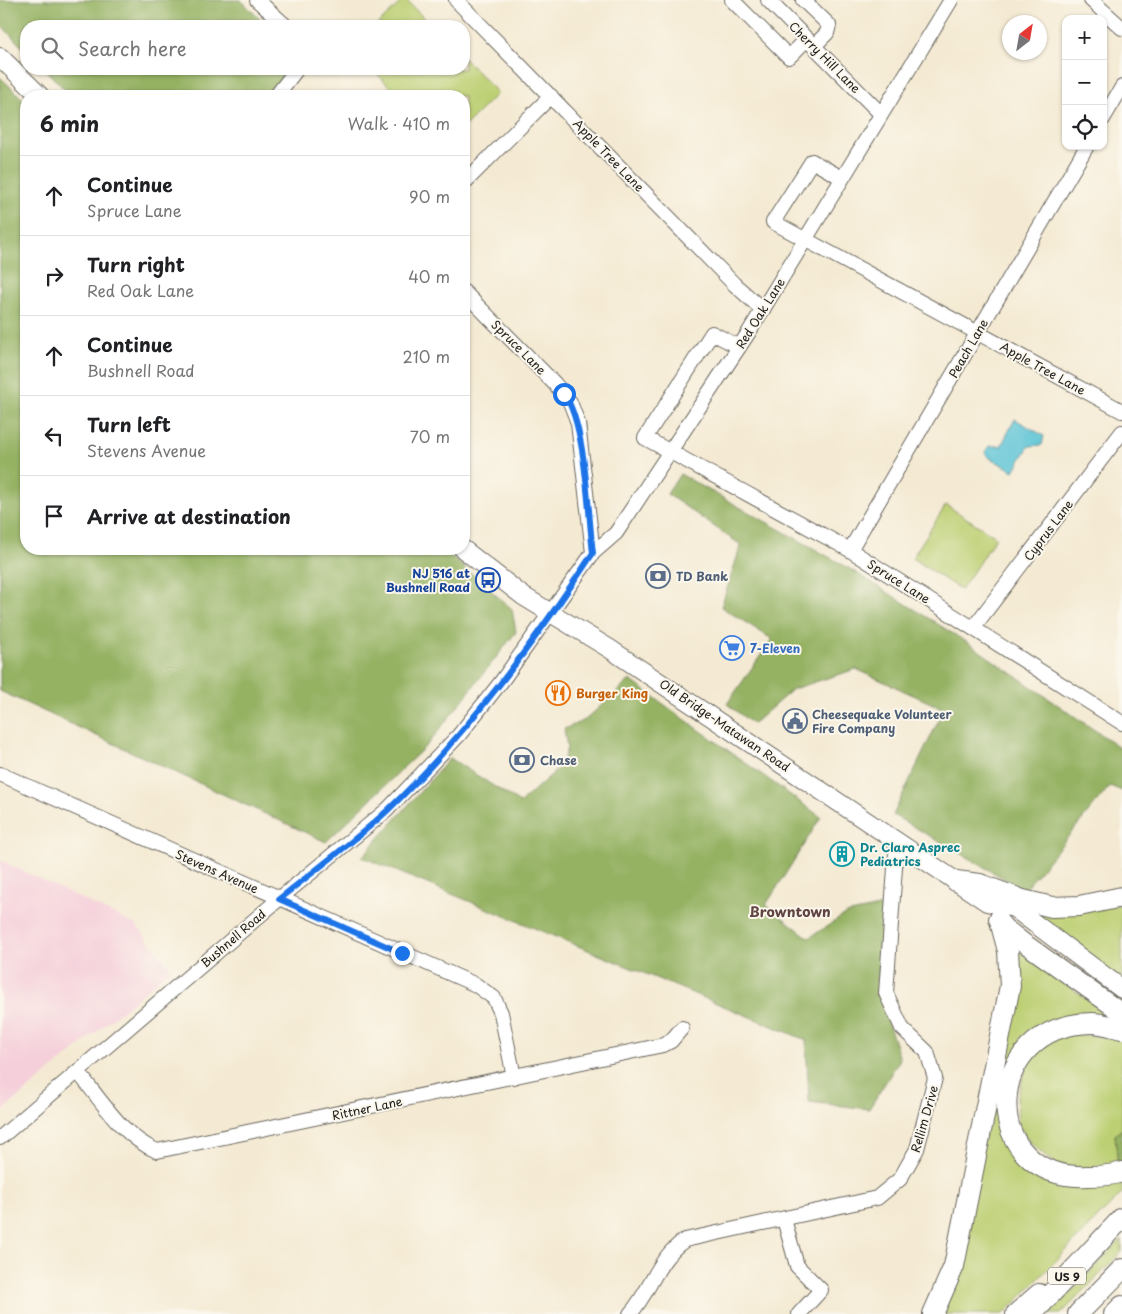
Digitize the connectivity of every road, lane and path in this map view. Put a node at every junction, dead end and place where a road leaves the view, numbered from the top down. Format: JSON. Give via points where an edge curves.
{"nodes":[{"id":1,"x":257,"y":0,"type":"edge"},
{"id":2,"x":456,"y":0,"type":"edge"},
{"id":3,"x":732,"y":0,"type":"edge"},
{"id":4,"x":768,"y":0,"type":"edge"},
{"id":5,"x":803,"y":0,"type":"edge"},
{"id":6,"x":951,"y":0,"type":"edge"},
{"id":7,"x":1091,"y":0,"type":"edge"},
{"id":8,"x":279,"y":20,"type":"edge"},
{"id":9,"x":1122,"y":28,"type":"edge"},
{"id":10,"x":811,"y":43,"type":"junction"},
{"id":11,"x":0,"y":57,"type":"edge"},
{"id":12,"x":292,"y":75,"type":"edge"},
{"id":13,"x":1122,"y":87,"type":"edge"},
{"id":14,"x":34,"y":90,"type":"edge"},
{"id":15,"x":281,"y":90,"type":"edge"},
{"id":16,"x":551,"y":96,"type":"junction"},
{"id":17,"x":1107,"y":112,"type":"edge"},
{"id":18,"x":881,"y":114,"type":"junction"},
{"id":19,"x":1085,"y":150,"type":"edge"},
{"id":20,"x":470,"y":176,"type":"edge"},
{"id":21,"x":842,"y":178,"type":"junction"},
{"id":22,"x":805,"y":240,"type":"junction"},
{"id":23,"x":470,"y":298,"type":"edge"},
{"id":24,"x":763,"y":310,"type":"junction"},
{"id":25,"x":978,"y":332,"type":"junction"},
{"id":26,"x":740,"y":346,"type":"junction"},
{"id":27,"x":1122,"y":411,"type":"edge"},
{"id":28,"x":1122,"y":432,"type":"edge"},
{"id":29,"x":668,"y":452,"type":"junction"},
{"id":30,"x":850,"y":550,"type":"junction"},
{"id":31,"x":593,"y":553,"type":"junction"},
{"id":32,"x":470,"y":555,"type":"edge"},
{"id":33,"x":551,"y":613,"type":"junction"},
{"id":34,"x":973,"y":628,"type":"junction"},
{"id":35,"x":1122,"y":723,"type":"edge"},
{"id":36,"x":0,"y":774,"type":"edge"},
{"id":37,"x":897,"y":840,"type":"junction"},
{"id":38,"x":956,"y":881,"type":"junction"},
{"id":39,"x":1122,"y":897,"type":"edge"},
{"id":40,"x":279,"y":899,"type":"junction"},
{"id":41,"x":987,"y":902,"type":"junction"},
{"id":42,"x":1001,"y":925,"type":"junction"},
{"id":43,"x":1122,"y":990,"type":"edge"},
{"id":44,"x":1122,"y":1013,"type":"edge"},
{"id":45,"x":682,"y":1028,"type":"dead end"},
{"id":46,"x":1122,"y":1030,"type":"edge"},
{"id":47,"x":78,"y":1072,"type":"junction"},
{"id":48,"x":514,"y":1078,"type":"junction"},
{"id":49,"x":0,"y":1138,"type":"edge"},
{"id":50,"x":1122,"y":1172,"type":"edge"},
{"id":51,"x":1122,"y":1218,"type":"edge"},
{"id":52,"x":784,"y":1219,"type":"junction"},
{"id":53,"x":1102,"y":1238,"type":"junction"},
{"id":54,"x":1122,"y":1269,"type":"edge"},
{"id":55,"x":1122,"y":1306,"type":"edge"},
{"id":56,"x":630,"y":1314,"type":"edge"},
{"id":57,"x":798,"y":1314,"type":"edge"},
{"id":58,"x":933,"y":1314,"type":"edge"},
{"id":59,"x":1016,"y":1314,"type":"edge"},
{"id":60,"x":1032,"y":1314,"type":"edge"},
{"id":61,"x":1078,"y":1314,"type":"edge"},
{"id":62,"x":1114,"y":1314,"type":"edge"}],
"edges":[{"from":1,"to":8,"type":"street"},
{"from":2,"to":16,"type":"street","name":"Apple Tree Lane"},
{"from":3,"to":10,"type":"street","via":[[789,57]]},
{"from":4,"to":10,"type":"street","name":"Cherry Hill Lane"},
{"from":5,"to":10,"type":"street","via":[[829,25],[827,33]]},
{"from":6,"to":18,"type":"street","name":"Red Oak Lane"},
{"from":7,"to":9,"type":"street"},
{"from":10,"to":18,"type":"street","name":"Cherry Hill Lane"},
{"from":11,"to":14,"type":"main road"},
{"from":12,"to":15,"type":"street"},
{"from":13,"to":17,"type":"street"},
{"from":16,"to":20,"type":"street"},
{"from":16,"to":24,"type":"street","name":"Apple Tree Lane"},
{"from":18,"to":21,"type":"street","name":"Red Oak Lane"},
{"from":19,"to":25,"type":"street","name":"Peach Lane"},
{"from":21,"to":22,"type":"street","name":"Red Oak Lane"},
{"from":21,"to":22,"type":"street","name":"Apple Tree Lane","via":[[812,161],[773,222]]},
{"from":22,"to":24,"type":"street","name":"Red Oak Lane"},
{"from":22,"to":25,"type":"street","name":"Apple Tree Lane"},
{"from":23,"to":31,"type":"street","name":"Spruce Lane","via":[[570,402],[578,423]]},
{"from":24,"to":26,"type":"street","name":"Red Oak Lane"},
{"from":25,"to":27,"type":"street","name":"Apple Tree Lane"},
{"from":25,"to":30,"type":"street","name":"Peach Lane"},
{"from":26,"to":29,"type":"street","name":"Red Oak Lane"},
{"from":26,"to":29,"type":"street","name":"Spruce Lane","via":[[712,333],[645,438]]},
{"from":28,"to":34,"type":"street","name":"Cyprus Lane"},
{"from":29,"to":30,"type":"street","name":"Spruce Lane"},
{"from":29,"to":31,"type":"street","name":"Red Oak Lane","via":[[616,533]]},
{"from":30,"to":34,"type":"street","name":"Spruce Lane"},
{"from":31,"to":33,"type":"street","name":"Red Oak Lane"},
{"from":32,"to":33,"type":"main road","name":"Old Bridge-Matawan Road","via":[[513,589]]},
{"from":33,"to":37,"type":"main road","name":"Old Bridge-Matawan Road"},
{"from":33,"to":40,"type":"street","name":"Bushnell Road","via":[[459,735],[387,810]]},
{"from":34,"to":35,"type":"street","name":"Spruce Lane"},
{"from":36,"to":40,"type":"street","name":"Stevens Avenue"},
{"from":37,"to":38,"type":"main road","name":"Old Bridge-Matawan Road"},
{"from":37,"to":52,"type":"street","name":"Rellim Drive","via":[[886,993],[902,1028],[927,1052],[935,1078],[917,1150],[900,1179],[877,1198]]},
{"from":38,"to":39,"type":"highway","via":[[980,884],[1052,907],[1079,906]]},
{"from":38,"to":41,"type":"main road","name":"Old Bridge-Matawan Road"},
{"from":40,"to":47,"type":"street","name":"Bushnell Road"},
{"from":40,"to":48,"type":"street","name":"Stevens Avenue","via":[[476,984],[488,993],[501,1013]]},
{"from":41,"to":42,"type":"main road","name":"Old Bridge-Matawan Road"},
{"from":41,"to":43,"type":"main road","name":"Old Bridge-Matawan Road","via":[[1014,908]]},
{"from":42,"to":44,"type":"main road","name":"Old Bridge-Matawan Road"},
{"from":42,"to":58,"type":"highway","via":[[1008,951],[1010,986],[954,1266]]},
{"from":45,"to":48,"type":"street","name":"Rittner Lane","via":[[663,1045]]},
{"from":46,"to":50,"type":"highway","via":[[1093,1023],[1063,1027],[1035,1041],[1016,1062],[1007,1095],[1007,1121],[1018,1148],[1040,1167],[1074,1177]]},
{"from":47,"to":48,"type":"street","name":"Rittner Lane","via":[[125,1130],[140,1144],[157,1151]]},
{"from":47,"to":49,"type":"street","name":"Bushnell Road"},
{"from":51,"to":53,"type":"highway","number":"US 9"},
{"from":52,"to":56,"type":"street","name":"Rellim Drive","via":[[685,1240],[672,1248]]},
{"from":52,"to":57,"type":"street","via":[[797,1266],[821,1290]]},
{"from":53,"to":59,"type":"highway"},
{"from":53,"to":60,"type":"highway","number":"US 9"},
{"from":54,"to":61,"type":"highway","number":"US 9"},
{"from":55,"to":62,"type":"highway"}]}
